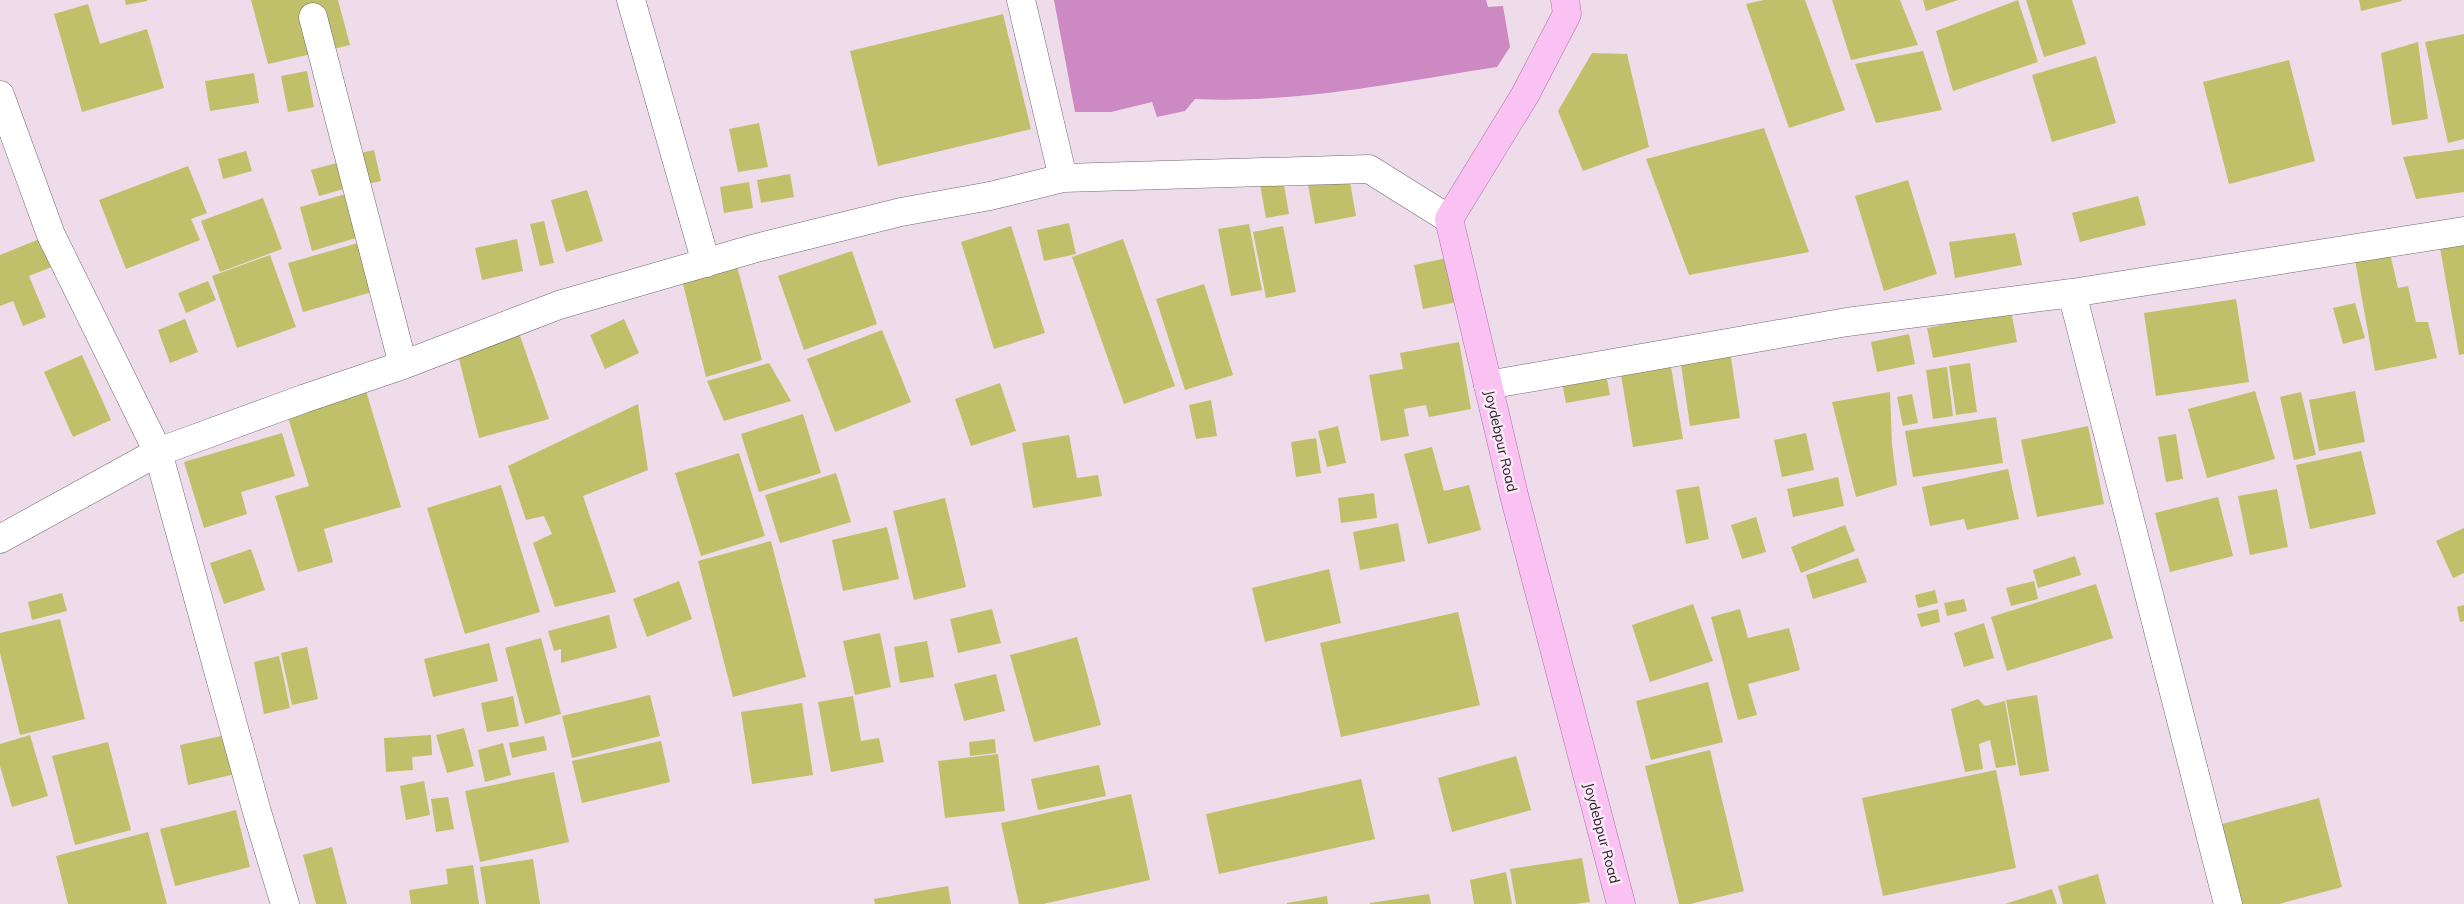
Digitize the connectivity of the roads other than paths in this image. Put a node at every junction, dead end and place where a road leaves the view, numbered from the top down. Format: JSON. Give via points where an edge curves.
{"nodes":[{"id":1,"x":630,"y":0,"type":"edge"},
{"id":2,"x":1022,"y":0,"type":"edge"},
{"id":3,"x":1565,"y":0,"type":"edge"},
{"id":4,"x":313,"y":17,"type":"dead end"},
{"id":5,"x":0,"y":95,"type":"edge"},
{"id":6,"x":1063,"y":178,"type":"junction"},
{"id":7,"x":1449,"y":219,"type":"junction"},
{"id":8,"x":2464,"y":231,"type":"edge"},
{"id":9,"x":706,"y":262,"type":"junction"},
{"id":10,"x":2072,"y":293,"type":"junction"},
{"id":11,"x":403,"y":365,"type":"junction"},
{"id":12,"x":1488,"y":385,"type":"junction"},
{"id":13,"x":158,"y":452,"type":"junction"},
{"id":14,"x":0,"y":539,"type":"edge"},
{"id":15,"x":285,"y":904,"type":"edge"},
{"id":16,"x":1621,"y":904,"type":"edge"},
{"id":17,"x":2228,"y":904,"type":"edge"}],
"edges":[{"from":1,"to":9,"type":"street"},
{"from":2,"to":6,"type":"street"},
{"from":3,"to":7,"type":"main road","via":[[1567,14],[1525,95]]},
{"from":4,"to":11,"type":"street"},
{"from":5,"to":13,"type":"street","via":[[51,235]]},
{"from":6,"to":7,"type":"street","via":[[1369,169]]},
{"from":6,"to":9,"type":"street","via":[[990,196],[901,212]]},
{"from":7,"to":12,"type":"main road","name":"Joydebpur Road"},
{"from":8,"to":10,"type":"street"},
{"from":9,"to":11,"type":"street","via":[[559,305]]},
{"from":10,"to":12,"type":"street","via":[[1847,322]]},
{"from":10,"to":17,"type":"street"},
{"from":11,"to":13,"type":"street"},
{"from":12,"to":16,"type":"main road","name":"Joydebpur Road"},
{"from":13,"to":14,"type":"street"},
{"from":13,"to":15,"type":"street"}]}
